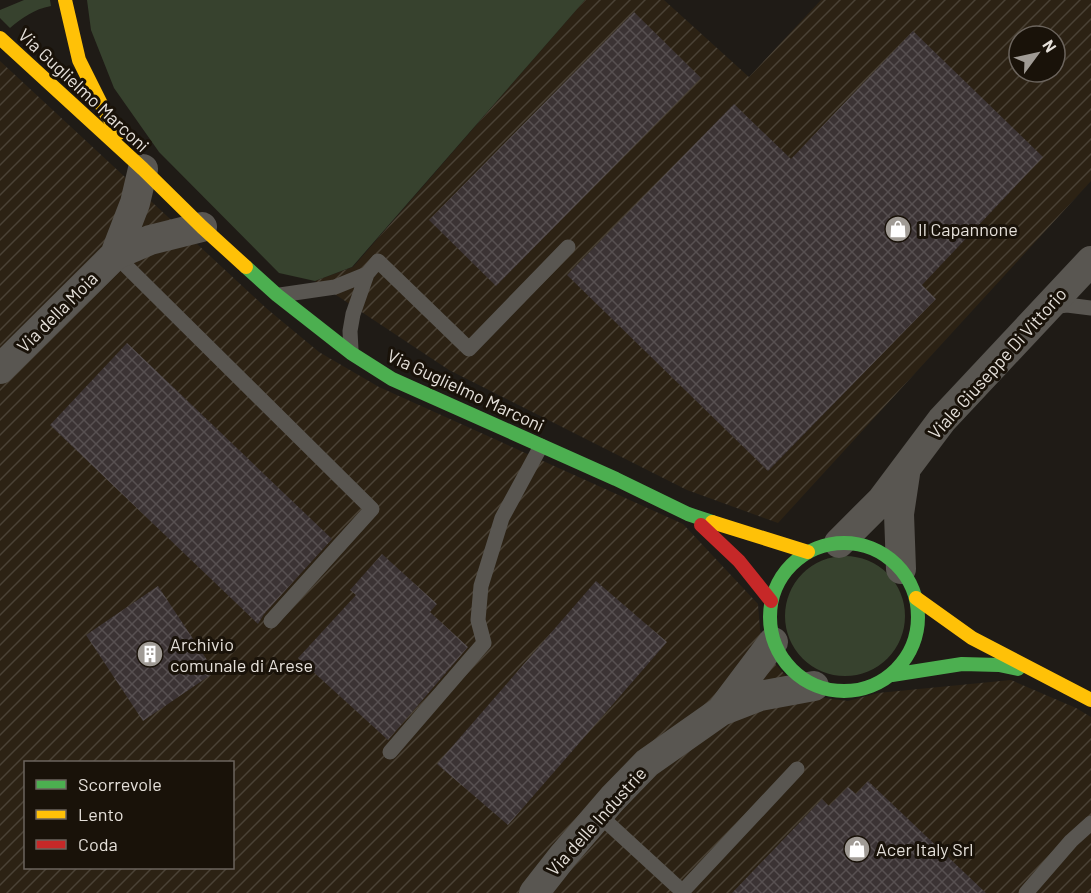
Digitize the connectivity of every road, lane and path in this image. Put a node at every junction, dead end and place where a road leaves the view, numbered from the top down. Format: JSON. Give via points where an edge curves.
{"nodes":[{"id":1,"x":65,"y":0,"type":"edge"},
{"id":2,"x":0,"y":38,"type":"edge"},
{"id":3,"x":143,"y":169,"type":"junction"},
{"id":4,"x":202,"y":227,"type":"junction"},
{"id":5,"x":568,"y":247,"type":"dead end"},
{"id":6,"x":115,"y":255,"type":"junction"},
{"id":7,"x":1091,"y":261,"type":"edge"},
{"id":8,"x":367,"y":274,"type":"junction"},
{"id":9,"x":277,"y":295,"type":"junction"},
{"id":10,"x":1048,"y":307,"type":"junction"},
{"id":11,"x":1091,"y":308,"type":"edge"},
{"id":12,"x":351,"y":353,"type":"junction"},
{"id":13,"x":0,"y":369,"type":"edge"},
{"id":14,"x":541,"y":446,"type":"junction"},
{"id":15,"x":906,"y":468,"type":"junction"},
{"id":16,"x":688,"y":514,"type":"junction"},
{"id":17,"x":839,"y":543,"type":"junction"},
{"id":18,"x":808,"y":552,"type":"junction"},
{"id":19,"x":901,"y":569,"type":"junction"},
{"id":20,"x":916,"y":598,"type":"junction"},
{"id":21,"x":771,"y":601,"type":"junction"},
{"id":22,"x":271,"y":621,"type":"dead end"},
{"id":23,"x":773,"y":642,"type":"junction"},
{"id":24,"x":1038,"y":673,"type":"junction"},
{"id":25,"x":892,"y":675,"type":"junction"},
{"id":26,"x":814,"y":686,"type":"junction"},
{"id":27,"x":1091,"y":700,"type":"edge"},
{"id":28,"x":721,"y":711,"type":"junction"},
{"id":29,"x":390,"y":752,"type":"dead end"},
{"id":30,"x":797,"y":769,"type":"dead end"},
{"id":31,"x":598,"y":814,"type":"junction"},
{"id":32,"x":1091,"y":823,"type":"edge"},
{"id":33,"x":682,"y":892,"type":"edge"},
{"id":34,"x":534,"y":893,"type":"edge"},
{"id":35,"x":1026,"y":893,"type":"edge"}],
"edges":[{"from":1,"to":3,"type":"street","name":"Via Guglielmo Marconi","via":[[79,60],[105,112]]},
{"from":2,"to":3,"type":"street","name":"Via Guglielmo Marconi"},
{"from":3,"to":4,"type":"street","name":"Via Guglielmo Marconi"},
{"from":3,"to":6,"type":"street","name":"Via della Moia"},
{"from":4,"to":6,"type":"street","name":"Via della Moia","via":[[150,240]]},
{"from":4,"to":9,"type":"street","name":"Via Guglielmo Marconi"},
{"from":5,"to":8,"type":"lane","via":[[469,350],[378,261]]},
{"from":6,"to":13,"type":"street","name":"Via della Moia"},
{"from":6,"to":22,"type":"lane","via":[[372,509]]},
{"from":7,"to":10,"type":"street","name":"Viale Giuseppe Di Vittorio"},
{"from":8,"to":9,"type":"lane","via":[[335,287]]},
{"from":8,"to":12,"type":"lane","via":[[353,314]]},
{"from":9,"to":12,"type":"street","name":"Via Guglielmo Marconi"},
{"from":10,"to":11,"type":"lane"},
{"from":10,"to":15,"type":"street","name":"Viale Giuseppe Di Vittorio","via":[[942,420]]},
{"from":12,"to":14,"type":"street","name":"Via Guglielmo Marconi","via":[[392,379]]},
{"from":14,"to":16,"type":"street","name":"Via Guglielmo Marconi"},
{"from":14,"to":29,"type":"lane","via":[[502,518],[481,586],[478,620],[484,643]]},
{"from":15,"to":17,"type":"street","name":"Viale Giuseppe Di Vittorio","via":[[882,500]]},
{"from":15,"to":19,"type":"street","name":"Viale Giuseppe Di Vittorio","via":[[899,514]]},
{"from":16,"to":18,"type":"street","name":"Via Guglielmo Marconi"},
{"from":16,"to":21,"type":"street","name":"Via Guglielmo Marconi","via":[[750,572]]},
{"from":17,"to":18,"type":"street"},
{"from":17,"to":19,"type":"street","via":[[862,545],[883,554]]},
{"from":18,"to":21,"type":"street","via":[[791,564],[778,581]]},
{"from":19,"to":20,"type":"street"},
{"from":20,"to":24,"type":"street","via":[[972,638]]},
{"from":20,"to":25,"type":"street","via":[[919,619],[915,640]]},
{"from":21,"to":23,"type":"street","via":[[769,622]]},
{"from":23,"to":26,"type":"street","via":[[783,661]]},
{"from":23,"to":28,"type":"street","name":"Via delle Industrie"},
{"from":24,"to":25,"type":"street","via":[[999,665],[962,664]]},
{"from":24,"to":27,"type":"street"},
{"from":25,"to":26,"type":"street","via":[[855,691],[834,692]]},
{"from":26,"to":28,"type":"street","name":"Via delle Industrie","via":[[760,696]]},
{"from":28,"to":31,"type":"street","name":"Via delle Industrie","via":[[648,763]]},
{"from":30,"to":33,"type":"lane"},
{"from":31,"to":33,"type":"lane"},
{"from":31,"to":34,"type":"street","name":"Via delle Industrie"},
{"from":32,"to":35,"type":"lane"}]}
